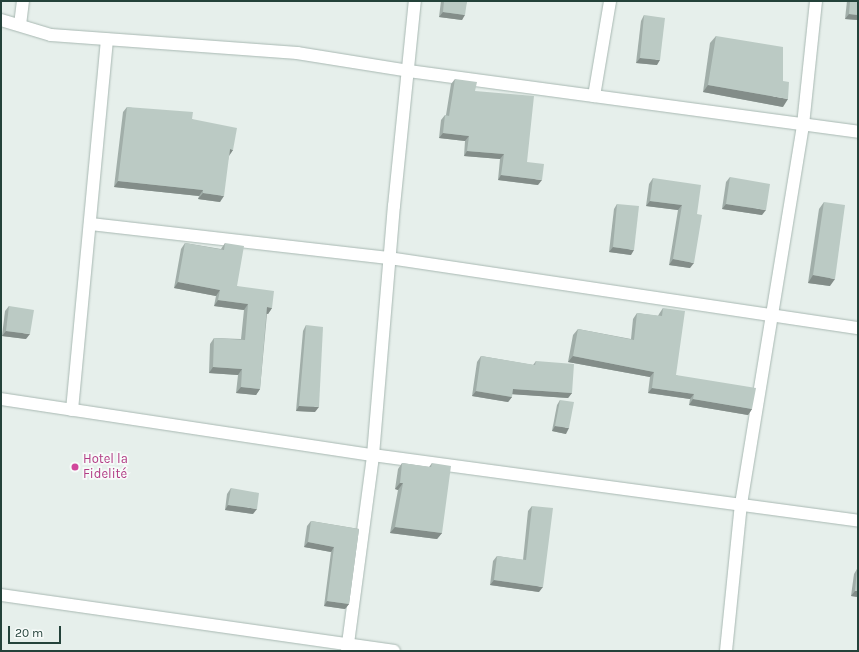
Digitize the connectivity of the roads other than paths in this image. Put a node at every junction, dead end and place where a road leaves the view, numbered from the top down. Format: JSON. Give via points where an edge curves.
{"nodes":[{"id":1,"x":23,"y":1,"type":"edge"},
{"id":2,"x":415,"y":1,"type":"edge"},
{"id":3,"x":610,"y":1,"type":"edge"},
{"id":4,"x":816,"y":1,"type":"edge"},
{"id":5,"x":1,"y":20,"type":"edge"},
{"id":6,"x":20,"y":25,"type":"junction"},
{"id":7,"x":107,"y":40,"type":"junction"},
{"id":8,"x":409,"y":71,"type":"junction"},
{"id":9,"x":594,"y":96,"type":"junction"},
{"id":10,"x":803,"y":125,"type":"junction"},
{"id":11,"x":858,"y":132,"type":"edge"},
{"id":12,"x":90,"y":224,"type":"junction"},
{"id":13,"x":389,"y":258,"type":"junction"},
{"id":14,"x":771,"y":315,"type":"junction"},
{"id":15,"x":858,"y":328,"type":"edge"},
{"id":16,"x":1,"y":399,"type":"edge"},
{"id":17,"x":72,"y":410,"type":"junction"},
{"id":18,"x":373,"y":455,"type":"junction"},
{"id":19,"x":741,"y":504,"type":"junction"},
{"id":20,"x":858,"y":521,"type":"edge"},
{"id":21,"x":1,"y":595,"type":"edge"},
{"id":22,"x":347,"y":648,"type":"edge"},
{"id":23,"x":394,"y":651,"type":"edge"},
{"id":24,"x":726,"y":651,"type":"edge"}],
"edges":[{"from":1,"to":6,"type":"street"},
{"from":2,"to":8,"type":"street"},
{"from":3,"to":9,"type":"street"},
{"from":4,"to":10,"type":"street"},
{"from":5,"to":6,"type":"street"},
{"from":6,"to":7,"type":"street","via":[[51,35]]},
{"from":7,"to":8,"type":"street","via":[[297,53]]},
{"from":7,"to":12,"type":"street"},
{"from":8,"to":9,"type":"street"},
{"from":8,"to":13,"type":"street"},
{"from":9,"to":10,"type":"street"},
{"from":10,"to":11,"type":"street"},
{"from":10,"to":14,"type":"street"},
{"from":12,"to":13,"type":"street"},
{"from":12,"to":17,"type":"street"},
{"from":13,"to":14,"type":"street"},
{"from":13,"to":18,"type":"street"},
{"from":14,"to":15,"type":"street"},
{"from":14,"to":19,"type":"street"},
{"from":16,"to":17,"type":"street"},
{"from":17,"to":18,"type":"street"},
{"from":18,"to":19,"type":"street"},
{"from":18,"to":22,"type":"street"},
{"from":19,"to":20,"type":"street"},
{"from":19,"to":24,"type":"street"},
{"from":21,"to":22,"type":"street"},
{"from":22,"to":23,"type":"street"}]}
